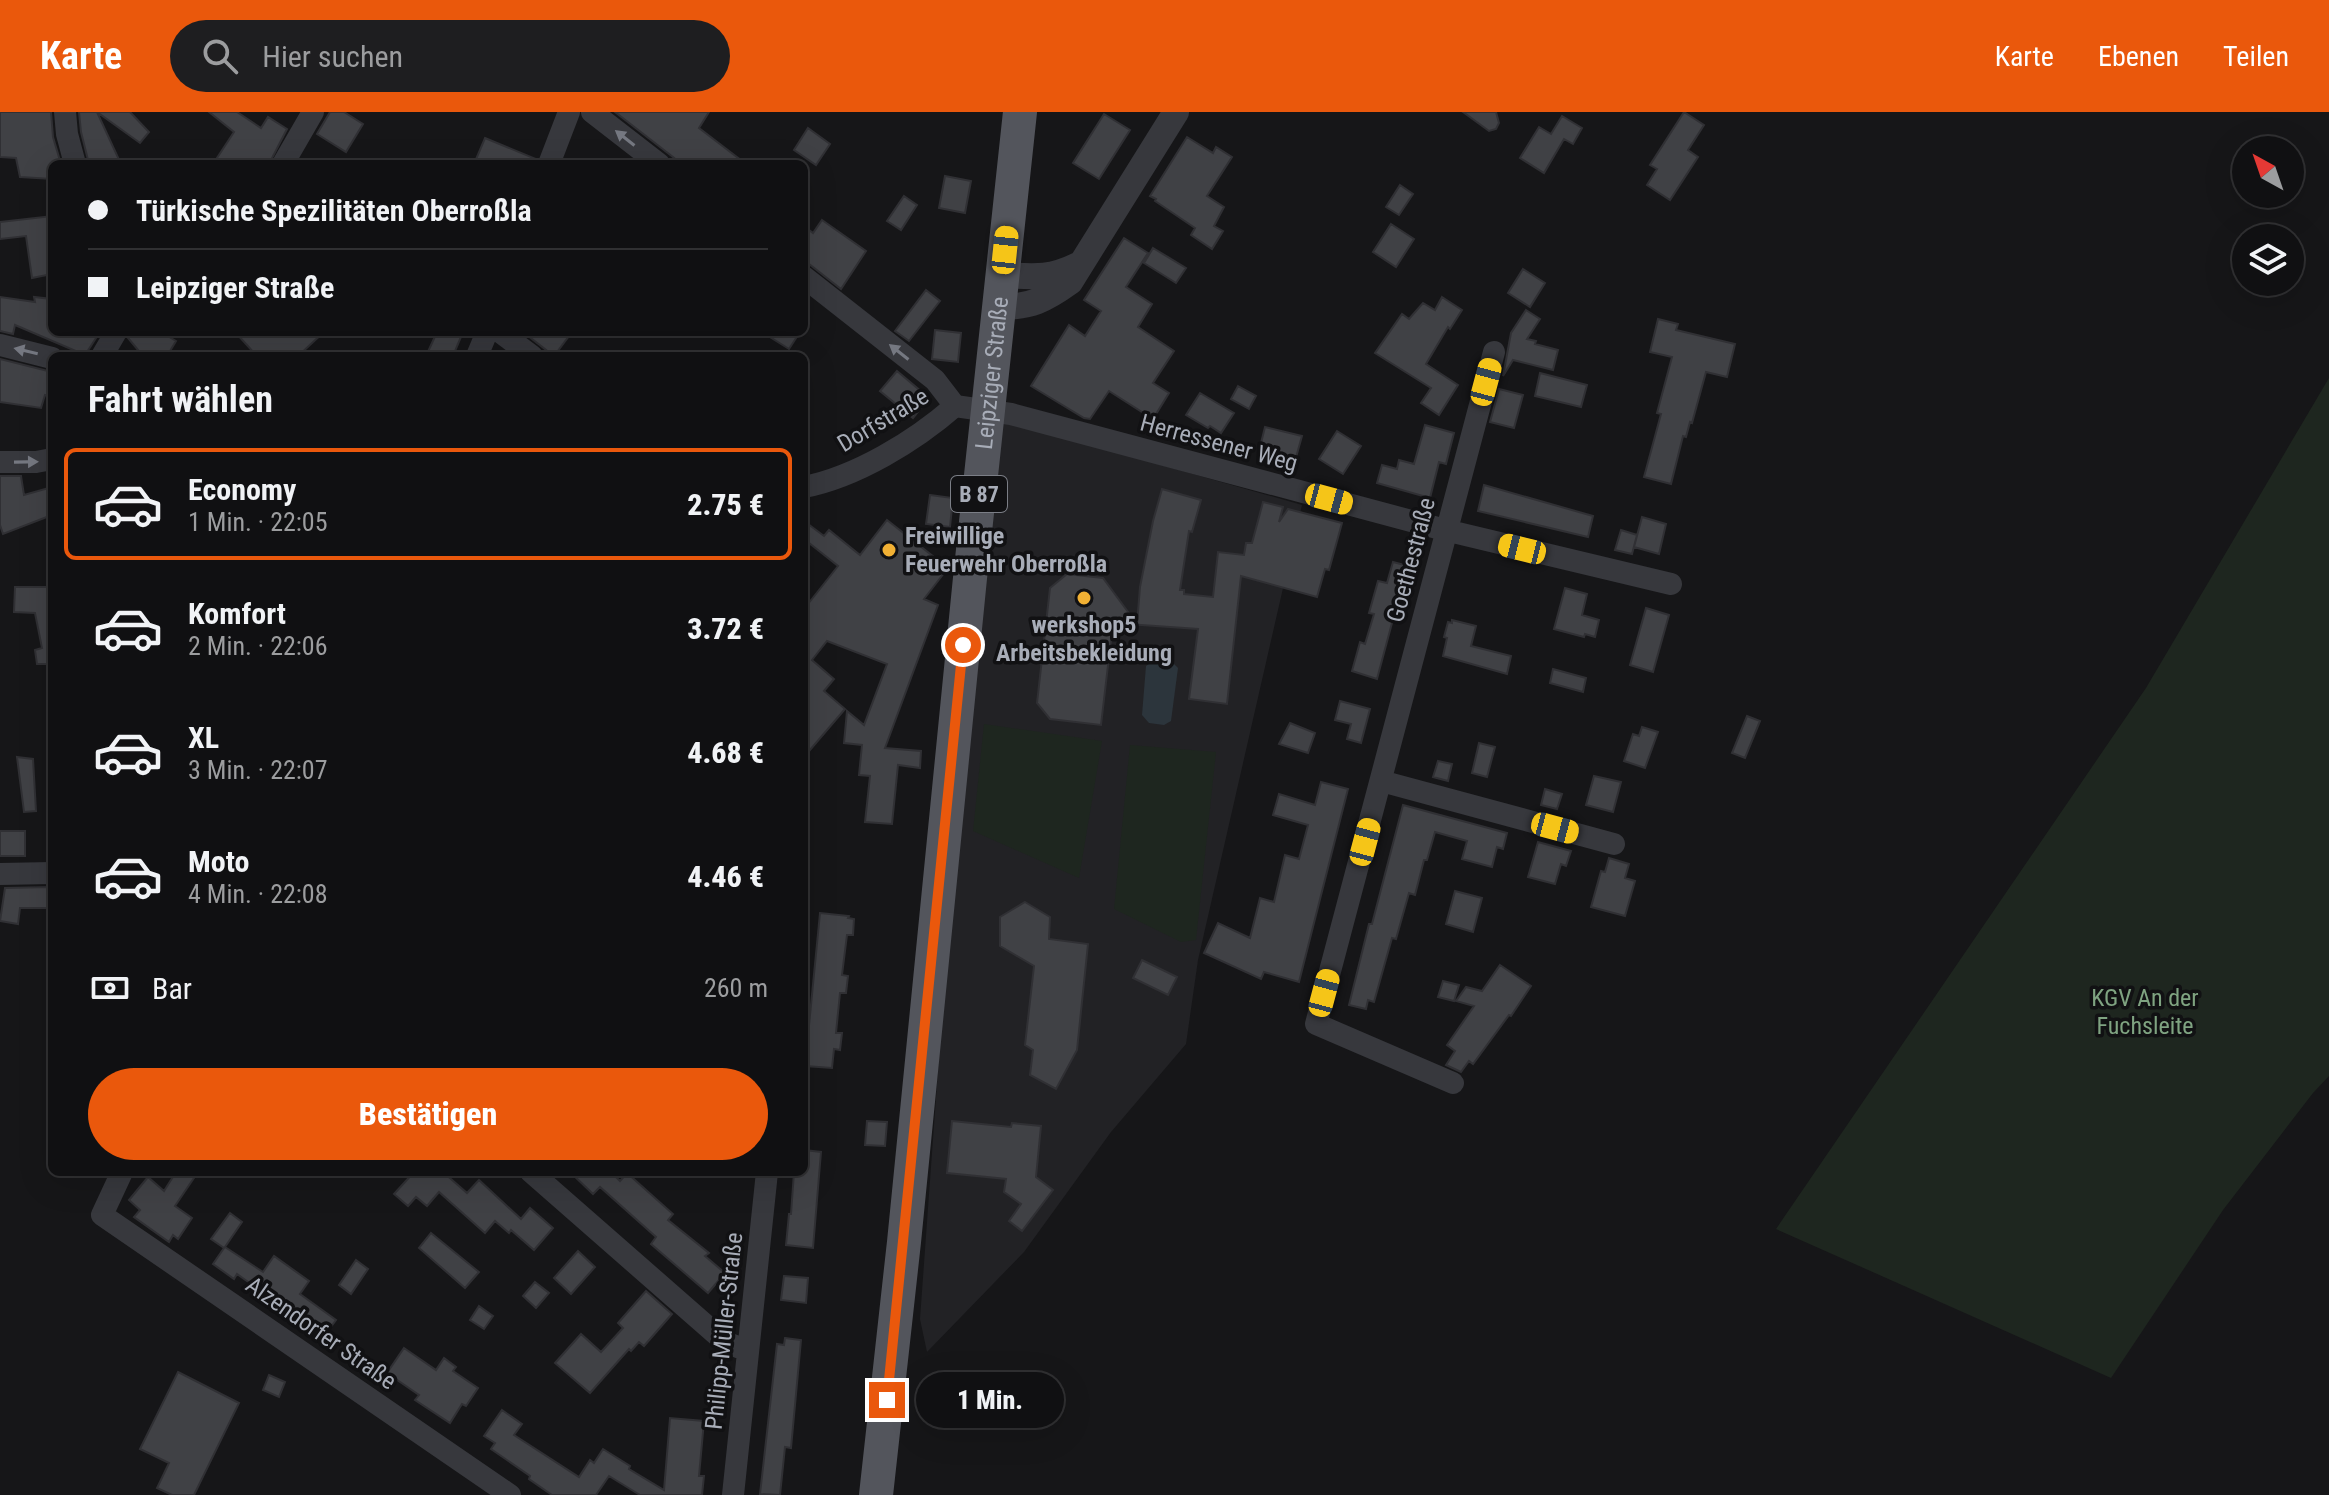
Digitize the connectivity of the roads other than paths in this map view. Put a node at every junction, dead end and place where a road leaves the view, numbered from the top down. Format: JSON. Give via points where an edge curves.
{"nodes":[{"id":1,"x":65,"y":112,"type":"edge"},
{"id":2,"x":313,"y":112,"type":"edge"},
{"id":3,"x":569,"y":112,"type":"edge"},
{"id":4,"x":592,"y":112,"type":"edge"},
{"id":5,"x":1020,"y":112,"type":"edge"},
{"id":6,"x":1176,"y":112,"type":"edge"},
{"id":7,"x":74,"y":160,"type":"edge"},
{"id":8,"x":285,"y":160,"type":"edge"},
{"id":9,"x":551,"y":160,"type":"edge"},
{"id":10,"x":654,"y":160,"type":"edge"},
{"id":11,"x":808,"y":280,"type":"edge"},
{"id":12,"x":1001,"y":291,"type":"junction"},
{"id":13,"x":505,"y":336,"type":"edge"},
{"id":14,"x":0,"y":345,"type":"edge"},
{"id":15,"x":527,"y":352,"type":"edge"},
{"id":16,"x":1494,"y":352,"type":"dead end"},
{"id":17,"x":48,"y":357,"type":"edge"},
{"id":18,"x":971,"y":408,"type":"junction"},
{"id":19,"x":48,"y":460,"type":"edge"},
{"id":20,"x":0,"y":462,"type":"edge"},
{"id":21,"x":808,"y":486,"type":"edge"},
{"id":22,"x":1445,"y":530,"type":"junction"},
{"id":23,"x":1671,"y":584,"type":"dead end"},
{"id":24,"x":1381,"y":781,"type":"junction"},
{"id":25,"x":1614,"y":844,"type":"dead end"},
{"id":26,"x":48,"y":873,"type":"edge"},
{"id":27,"x":0,"y":874,"type":"edge"},
{"id":28,"x":1453,"y":1083,"type":"dead end"},
{"id":29,"x":120,"y":1176,"type":"edge"},
{"id":30,"x":536,"y":1176,"type":"edge"},
{"id":31,"x":767,"y":1176,"type":"edge"},
{"id":32,"x":748,"y":1351,"type":"junction"},
{"id":33,"x":510,"y":1495,"type":"edge"},
{"id":34,"x":733,"y":1495,"type":"edge"},
{"id":35,"x":876,"y":1495,"type":"edge"}],
"edges":[{"from":1,"to":7,"type":"street"},
{"from":2,"to":8,"type":"street"},
{"from":3,"to":9,"type":"street"},
{"from":10,"to":4,"type":"street","one_way":true},
{"from":5,"to":12,"type":"main road","name":"Leipziger Straße","number":"B 87"},
{"from":6,"to":12,"type":"street","via":[[1070,282],[1049,297],[1020,307]]},
{"from":18,"to":11,"type":"street","one_way":true},
{"from":12,"to":18,"type":"main road","name":"Leipziger Straße","number":"B 87"},
{"from":13,"to":15,"type":"street"},
{"from":17,"to":14,"type":"street","one_way":true},
{"from":16,"to":22,"type":"street","name":"Goethestraße"},
{"from":18,"to":21,"type":"street","name":"Dorfstraße","via":[[938,420],[872,462]]},
{"from":18,"to":22,"type":"street","name":"Herressener Weg","via":[[1011,414]]},
{"from":18,"to":35,"type":"main road","name":"Leipziger Straße","number":"B 87","via":[[904,1242]]},
{"from":20,"to":19,"type":"street","one_way":true},
{"from":22,"to":23,"type":"street","name":"Herressener Weg"},
{"from":22,"to":24,"type":"street","name":"Goethestraße"},
{"from":24,"to":25,"type":"street"},
{"from":24,"to":28,"type":"street","name":"Goethestraße","via":[[1316,1024]]},
{"from":26,"to":27,"type":"street"},
{"from":29,"to":33,"type":"street","name":"Alzendorfer Straße","via":[[102,1215]]},
{"from":30,"to":32,"type":"street","via":[[725,1342]]},
{"from":31,"to":32,"type":"street","name":"Philipp-Müller-Straße"},
{"from":32,"to":34,"type":"street","name":"Philipp-Müller-Straße"}]}
